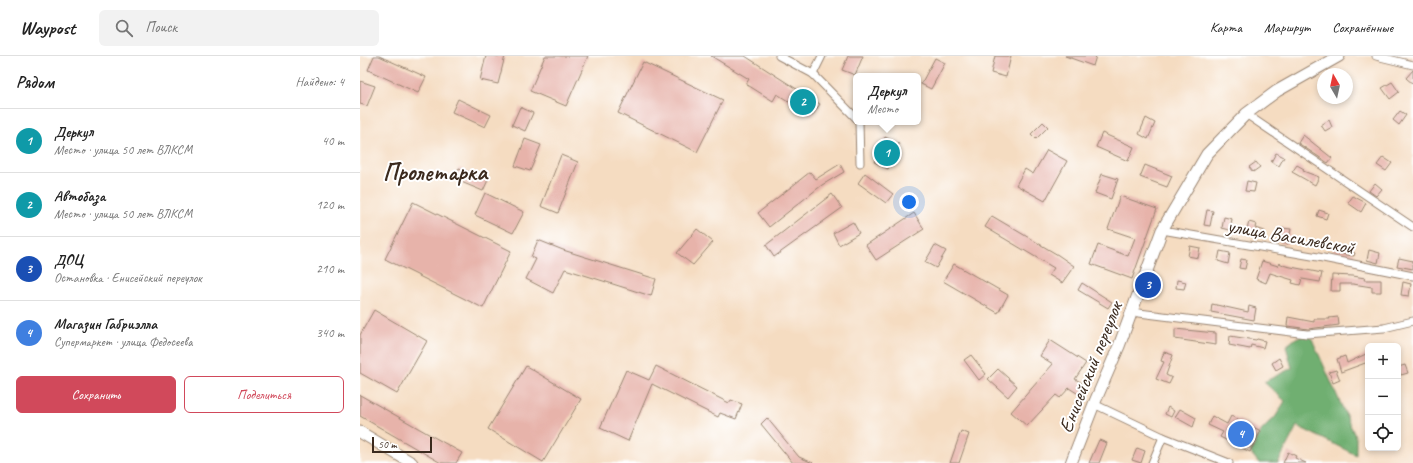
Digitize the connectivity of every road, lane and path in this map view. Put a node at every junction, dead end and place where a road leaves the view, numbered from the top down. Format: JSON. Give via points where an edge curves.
{"nodes":[{"id":1,"x":779,"y":56,"type":"edge"},
{"id":2,"x":822,"y":56,"type":"edge"},
{"id":3,"x":1339,"y":56,"type":"edge"},
{"id":4,"x":1376,"y":56,"type":"edge"},
{"id":5,"x":1413,"y":65,"type":"edge"},
{"id":6,"x":813,"y":74,"type":"junction"},
{"id":7,"x":1246,"y":114,"type":"junction"},
{"id":8,"x":853,"y":115,"type":"edge"},
{"id":9,"x":859,"y":125,"type":"edge"},
{"id":10,"x":860,"y":164,"type":"dead end"},
{"id":11,"x":1413,"y":227,"type":"edge"},
{"id":12,"x":1162,"y":230,"type":"junction"},
{"id":13,"x":1413,"y":276,"type":"edge"},
{"id":14,"x":1131,"y":312,"type":"junction"},
{"id":15,"x":1413,"y":321,"type":"edge"},
{"id":16,"x":1094,"y":404,"type":"junction"},
{"id":17,"x":360,"y":432,"type":"edge"},
{"id":18,"x":1163,"y":437,"type":"junction"},
{"id":19,"x":1214,"y":460,"type":"edge"},
{"id":20,"x":412,"y":463,"type":"edge"},
{"id":21,"x":1071,"y":463,"type":"edge"},
{"id":22,"x":1152,"y":463,"type":"edge"},
{"id":23,"x":1230,"y":463,"type":"edge"}],
"edges":[{"from":1,"to":6,"type":"street"},
{"from":2,"to":6,"type":"street"},
{"from":3,"to":7,"type":"main road","name":"Енисейский переулок","via":[[1277,91]]},
{"from":4,"to":5,"type":"street"},
{"from":6,"to":8,"type":"street"},
{"from":7,"to":11,"type":"street"},
{"from":7,"to":12,"type":"main road","name":"Енисейский переулок","via":[[1207,154]]},
{"from":9,"to":10,"type":"street"},
{"from":12,"to":13,"type":"street","name":"улица Василевской"},
{"from":12,"to":14,"type":"main road","name":"Енисейский переулок"},
{"from":14,"to":15,"type":"street","via":[[1306,334],[1384,328]]},
{"from":14,"to":16,"type":"main road","name":"Енисейский переулок"},
{"from":16,"to":18,"type":"street"},
{"from":16,"to":21,"type":"main road","name":"Енисейский переулок"},
{"from":17,"to":20,"type":"main road"},
{"from":18,"to":19,"type":"street"},
{"from":18,"to":22,"type":"street"},
{"from":19,"to":23,"type":"street"}]}
